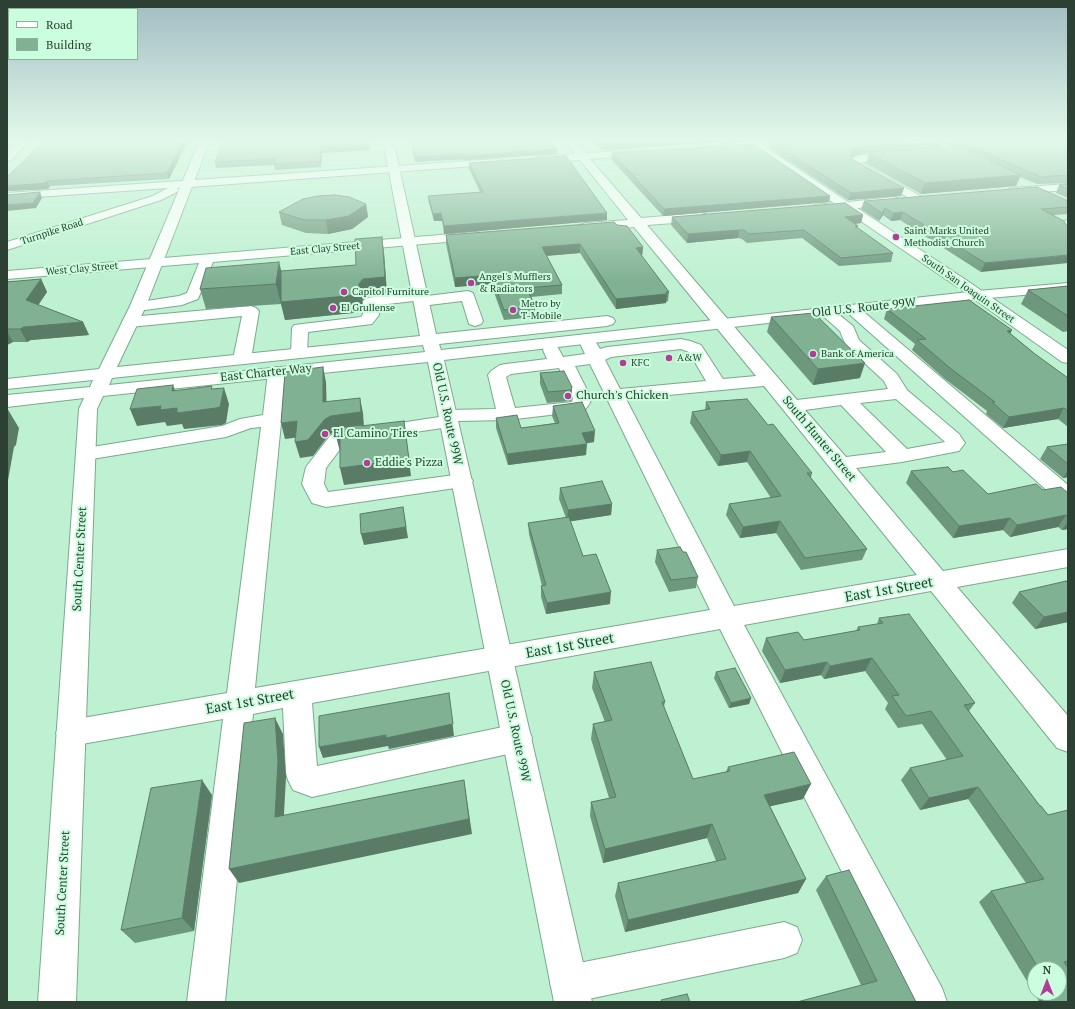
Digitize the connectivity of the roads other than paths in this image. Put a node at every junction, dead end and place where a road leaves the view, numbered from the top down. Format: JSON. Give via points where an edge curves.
{"nodes":[{"id":1,"x":141,"y":187,"type":"edge"},
{"id":2,"x":180,"y":187,"type":"edge"},
{"id":3,"x":186,"y":187,"type":"edge"},
{"id":4,"x":398,"y":187,"type":"edge"},
{"id":5,"x":609,"y":187,"type":"edge"},
{"id":6,"x":819,"y":187,"type":"edge"},
{"id":7,"x":897,"y":187,"type":"edge"},
{"id":8,"x":1029,"y":187,"type":"edge"},
{"id":9,"x":1068,"y":187,"type":"edge"},
{"id":10,"x":1035,"y":190,"type":"junction"},
{"id":11,"x":1004,"y":192,"type":"edge"},
{"id":12,"x":7,"y":196,"type":"edge"},
{"id":13,"x":934,"y":198,"type":"edge"},
{"id":14,"x":918,"y":199,"type":"junction"},
{"id":15,"x":1055,"y":199,"type":"edge"},
{"id":16,"x":846,"y":205,"type":"junction"},
{"id":17,"x":807,"y":209,"type":"edge"},
{"id":18,"x":715,"y":216,"type":"edge"},
{"id":19,"x":638,"y":223,"type":"junction"},
{"id":20,"x":1068,"y":224,"type":"edge"},
{"id":21,"x":575,"y":228,"type":"edge"},
{"id":22,"x":1068,"y":230,"type":"edge"},
{"id":23,"x":489,"y":235,"type":"edge"},
{"id":24,"x":410,"y":242,"type":"junction"},
{"id":25,"x":7,"y":246,"type":"edge"},
{"id":26,"x":207,"y":259,"type":"junction"},
{"id":27,"x":156,"y":263,"type":"junction"},
{"id":28,"x":1068,"y":272,"type":"edge"},
{"id":29,"x":7,"y":275,"type":"edge"},
{"id":30,"x":215,"y":280,"type":"edge"},
{"id":31,"x":200,"y":282,"type":"junction"},
{"id":32,"x":961,"y":283,"type":"junction"},
{"id":33,"x":1068,"y":287,"type":"edge"},
{"id":34,"x":978,"y":295,"type":"junction"},
{"id":35,"x":421,"y":298,"type":"junction"},
{"id":36,"x":774,"y":303,"type":"dead end"},
{"id":37,"x":138,"y":306,"type":"junction"},
{"id":38,"x":853,"y":310,"type":"junction"},
{"id":39,"x":827,"y":312,"type":"junction"},
{"id":40,"x":713,"y":313,"type":"junction"},
{"id":41,"x":625,"y":319,"type":"dead end"},
{"id":42,"x":476,"y":321,"type":"dead end"},
{"id":43,"x":130,"y":322,"type":"junction"},
{"id":44,"x":548,"y":343,"type":"junction"},
{"id":45,"x":432,"y":347,"type":"junction"},
{"id":46,"x":1061,"y":347,"type":"edge"},
{"id":47,"x":591,"y":348,"type":"junction"},
{"id":48,"x":299,"y":353,"type":"junction"},
{"id":49,"x":1068,"y":358,"type":"edge"},
{"id":50,"x":242,"y":359,"type":"junction"},
{"id":51,"x":561,"y":362,"type":"junction"},
{"id":52,"x":277,"y":372,"type":"junction"},
{"id":53,"x":769,"y":380,"type":"junction"},
{"id":54,"x":101,"y":382,"type":"junction"},
{"id":55,"x":7,"y":384,"type":"edge"},
{"id":56,"x":718,"y":385,"type":"junction"},
{"id":57,"x":900,"y":392,"type":"junction"},
{"id":58,"x":614,"y":396,"type":"junction"},
{"id":59,"x":845,"y":399,"type":"junction"},
{"id":60,"x":7,"y":401,"type":"edge"},
{"id":61,"x":792,"y":406,"type":"junction"},
{"id":62,"x":507,"y":414,"type":"junction"},
{"id":63,"x":449,"y":419,"type":"junction"},
{"id":64,"x":272,"y":420,"type":"junction"},
{"id":65,"x":86,"y":454,"type":"junction"},
{"id":66,"x":902,"y":456,"type":"junction"},
{"id":67,"x":840,"y":464,"type":"junction"},
{"id":68,"x":462,"y":481,"type":"junction"},
{"id":69,"x":1068,"y":497,"type":"edge"},
{"id":70,"x":1068,"y":558,"type":"edge"},
{"id":71,"x":937,"y":581,"type":"junction"},
{"id":72,"x":727,"y":618,"type":"junction"},
{"id":73,"x":499,"y":658,"type":"junction"},
{"id":74,"x":297,"y":694,"type":"junction"},
{"id":75,"x":241,"y":704,"type":"junction"},
{"id":76,"x":71,"y":733,"type":"junction"},
{"id":77,"x":516,"y":738,"type":"junction"},
{"id":78,"x":1068,"y":738,"type":"edge"},
{"id":79,"x":784,"y":940,"type":"dead end"},
{"id":80,"x":571,"y":993,"type":"edge"},
{"id":81,"x":57,"y":1002,"type":"edge"},
{"id":82,"x":206,"y":1002,"type":"edge"},
{"id":83,"x":928,"y":1002,"type":"edge"}],
"edges":[{"from":1,"to":12,"type":"street"},
{"from":2,"to":25,"type":"street","name":"Turnpike Road","via":[[157,198]]},
{"from":3,"to":27,"type":"street","name":"South Center Street"},
{"from":4,"to":24,"type":"street"},
{"from":5,"to":19,"type":"street","name":"South Hunter Street"},
{"from":6,"to":16,"type":"street","name":"South San Joaquin Street"},
{"from":7,"to":14,"type":"street"},
{"from":8,"to":10,"type":"street"},
{"from":9,"to":10,"type":"street"},
{"from":10,"to":11,"type":"street"},
{"from":10,"to":15,"type":"street"},
{"from":13,"to":14,"type":"street"},
{"from":14,"to":16,"type":"street"},
{"from":16,"to":17,"type":"street"},
{"from":16,"to":32,"type":"street","name":"South San Joaquin Street"},
{"from":18,"to":19,"type":"street"},
{"from":19,"to":21,"type":"street"},
{"from":19,"to":40,"type":"street","name":"South Hunter Street"},
{"from":20,"to":22,"type":"street"},
{"from":23,"to":24,"type":"street","name":"East Clay Street"},
{"from":24,"to":26,"type":"street","name":"East Clay Street","via":[[250,261]]},
{"from":24,"to":35,"type":"street"},
{"from":26,"to":27,"type":"street","name":"East Clay Street"},
{"from":26,"to":31,"type":"street"},
{"from":27,"to":29,"type":"street","name":"West Clay Street"},
{"from":27,"to":37,"type":"street","name":"South Center Street"},
{"from":28,"to":32,"type":"street","name":"Old U.S. Route 99W"},
{"from":30,"to":31,"type":"street"},
{"from":31,"to":37,"type":"street","via":[[193,296],[189,298]]},
{"from":32,"to":34,"type":"street","name":"South San Joaquin Street"},
{"from":32,"to":36,"type":"street","name":"Old U.S. Route 99W"},
{"from":33,"to":34,"type":"street","name":"Old U.S. Route 99W"},
{"from":34,"to":38,"type":"street","name":"Old U.S. Route 99W"},
{"from":34,"to":46,"type":"street","name":"South San Joaquin Street"},
{"from":35,"to":42,"type":"street","via":[[468,296]]},
{"from":35,"to":45,"type":"street"},
{"from":35,"to":48,"type":"street","via":[[371,300],[371,315],[366,321],[300,328]]},
{"from":37,"to":43,"type":"street","name":"South Center Street"},
{"from":38,"to":39,"type":"street","name":"Old U.S. Route 99W"},
{"from":38,"to":69,"type":"street"},
{"from":39,"to":40,"type":"street","name":"Old U.S. Route 99W"},
{"from":39,"to":57,"type":"street","via":[[847,329],[852,342],[891,378]]},
{"from":40,"to":47,"type":"street","name":"Old U.S. Route 99W"},
{"from":40,"to":53,"type":"street","name":"South Hunter Street"},
{"from":41,"to":45,"type":"street"},
{"from":43,"to":50,"type":"street","via":[[251,312]]},
{"from":43,"to":54,"type":"street","name":"South Center Street"},
{"from":44,"to":45,"type":"street","name":"Old U.S. Route 99W"},
{"from":44,"to":47,"type":"street","name":"Old U.S. Route 99W"},
{"from":44,"to":51,"type":"street"},
{"from":45,"to":48,"type":"street","name":"East Charter Way"},
{"from":45,"to":52,"type":"street","name":"East Charter Way"},
{"from":45,"to":63,"type":"street","name":"Old U.S. Route 99W"},
{"from":46,"to":49,"type":"street","name":"South San Joaquin Street"},
{"from":47,"to":51,"type":"street"},
{"from":47,"to":56,"type":"street","via":[[607,352],[681,344],[690,346],[695,349]]},
{"from":47,"to":58,"type":"street"},
{"from":48,"to":50,"type":"street","name":"East Charter Way"},
{"from":50,"to":54,"type":"street","name":"East Charter Way"},
{"from":51,"to":62,"type":"street","via":[[506,369],[497,376]]},
{"from":51,"to":62,"type":"street","via":[[582,398],[577,407]]},
{"from":52,"to":54,"type":"street","name":"East Charter Way"},
{"from":52,"to":64,"type":"street"},
{"from":53,"to":56,"type":"street"},
{"from":53,"to":61,"type":"street","name":"South Hunter Street"},
{"from":54,"to":55,"type":"street"},
{"from":54,"to":60,"type":"street"},
{"from":54,"to":65,"type":"street","name":"South Center Street","via":[[88,409]]},
{"from":56,"to":58,"type":"street"},
{"from":57,"to":59,"type":"street"},
{"from":57,"to":66,"type":"street","via":[[955,443],[952,447]]},
{"from":58,"to":72,"type":"street"},
{"from":59,"to":61,"type":"street"},
{"from":59,"to":66,"type":"street"},
{"from":61,"to":67,"type":"street","name":"South Hunter Street"},
{"from":62,"to":63,"type":"street"},
{"from":63,"to":68,"type":"street","name":"Old U.S. Route 99W"},
{"from":63,"to":68,"type":"street","via":[[342,437],[316,467],[313,484],[320,498],[326,500]]},
{"from":64,"to":65,"type":"street","via":[[247,423],[226,431]]},
{"from":64,"to":75,"type":"street"},
{"from":65,"to":76,"type":"street","name":"South Center Street"},
{"from":66,"to":67,"type":"street"},
{"from":67,"to":71,"type":"street","name":"South Hunter Street"},
{"from":68,"to":73,"type":"street","name":"Old U.S. Route 99W"},
{"from":70,"to":71,"type":"street","name":"East 1st Street"},
{"from":71,"to":72,"type":"street","name":"East 1st Street"},
{"from":71,"to":78,"type":"street","name":"South Hunter Street"},
{"from":72,"to":73,"type":"street","name":"East 1st Street"},
{"from":72,"to":83,"type":"street"},
{"from":73,"to":74,"type":"street","name":"East 1st Street"},
{"from":73,"to":77,"type":"street","name":"Old U.S. Route 99W"},
{"from":74,"to":75,"type":"street","name":"East 1st Street"},
{"from":74,"to":77,"type":"street","via":[[302,773],[304,780],[312,782]]},
{"from":75,"to":76,"type":"street","name":"East 1st Street"},
{"from":75,"to":82,"type":"street"},
{"from":76,"to":81,"type":"street","name":"South Center Street"},
{"from":77,"to":80,"type":"street","name":"Old U.S. Route 99W"},
{"from":79,"to":80,"type":"street"}]}
